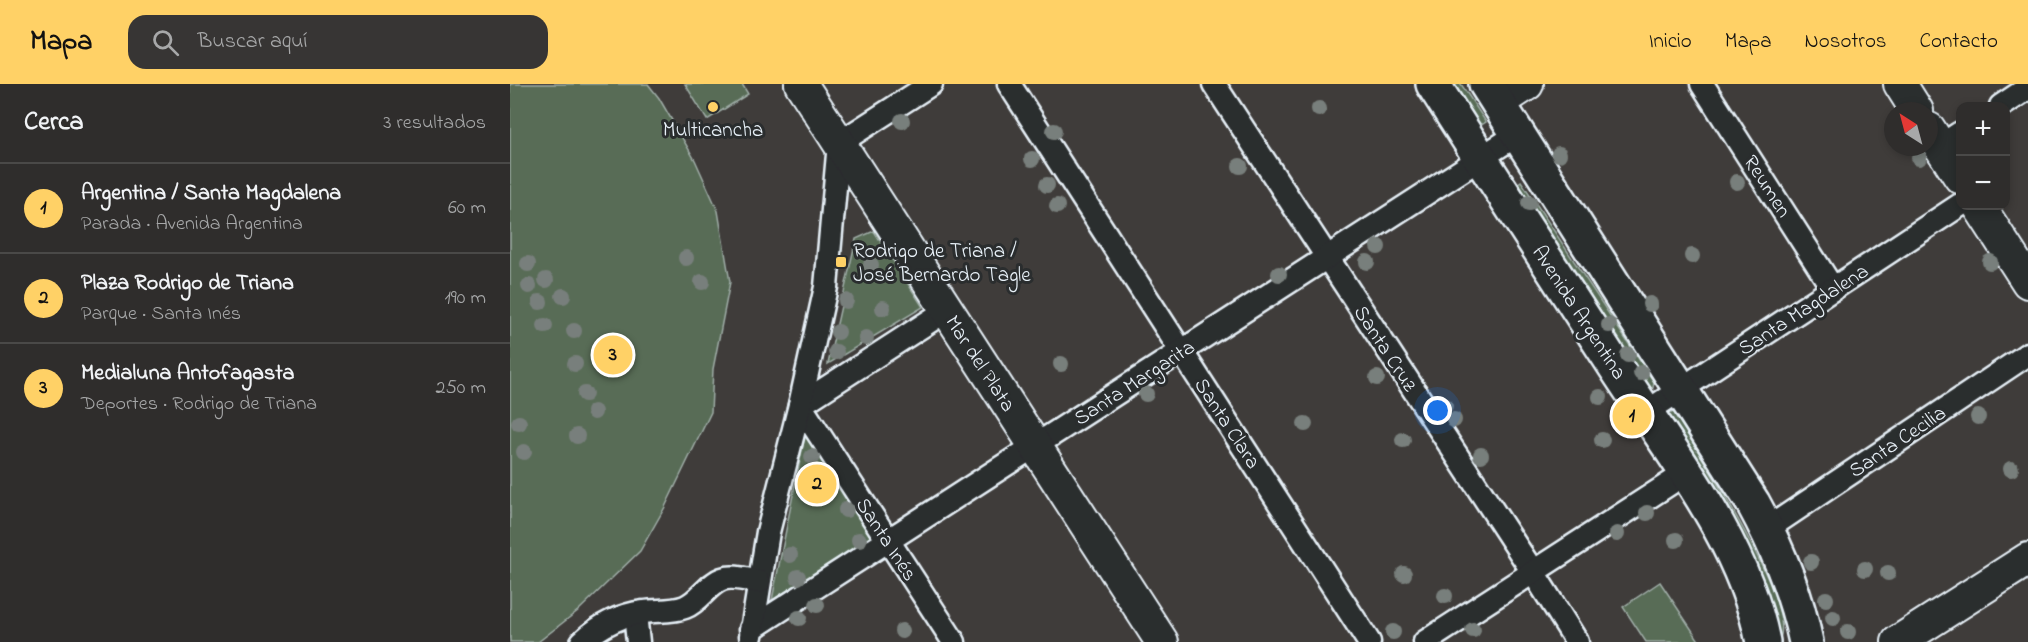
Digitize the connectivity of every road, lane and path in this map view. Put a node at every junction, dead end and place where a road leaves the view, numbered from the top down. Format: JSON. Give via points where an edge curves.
{"nodes":[{"id":1,"x":801,"y":84,"type":"edge"},
{"id":2,"x":931,"y":84,"type":"edge"},
{"id":3,"x":1009,"y":84,"type":"edge"},
{"id":4,"x":1214,"y":84,"type":"edge"},
{"id":5,"x":1433,"y":84,"type":"edge"},
{"id":6,"x":1527,"y":84,"type":"edge"},
{"id":7,"x":1702,"y":84,"type":"edge"},
{"id":8,"x":1900,"y":84,"type":"edge"},
{"id":9,"x":2028,"y":88,"type":"edge"},
{"id":10,"x":1492,"y":93,"type":"edge"},
{"id":11,"x":1911,"y":102,"type":"edge"},
{"id":12,"x":2007,"y":102,"type":"edge"},
{"id":13,"x":1518,"y":134,"type":"junction"},
{"id":14,"x":1943,"y":136,"type":"edge"},
{"id":15,"x":839,"y":143,"type":"junction"},
{"id":16,"x":1480,"y":159,"type":"junction"},
{"id":17,"x":1956,"y":167,"type":"edge"},
{"id":18,"x":1956,"y":208,"type":"edge"},
{"id":19,"x":1982,"y":210,"type":"edge"},
{"id":20,"x":1327,"y":257,"type":"junction"},
{"id":21,"x":2028,"y":282,"type":"edge"},
{"id":22,"x":1833,"y":289,"type":"junction"},
{"id":23,"x":947,"y":310,"type":"junction"},
{"id":24,"x":1182,"y":351,"type":"junction"},
{"id":25,"x":2028,"y":354,"type":"edge"},
{"id":26,"x":1680,"y":389,"type":"junction"},
{"id":27,"x":800,"y":405,"type":"junction"},
{"id":28,"x":1645,"y":413,"type":"junction"},
{"id":29,"x":1035,"y":446,"type":"junction"},
{"id":30,"x":1686,"y":473,"type":"junction"},
{"id":31,"x":1767,"y":529,"type":"junction"},
{"id":32,"x":888,"y":540,"type":"junction"},
{"id":33,"x":2028,"y":560,"type":"edge"},
{"id":34,"x":1533,"y":572,"type":"junction"},
{"id":35,"x":759,"y":582,"type":"junction"},
{"id":36,"x":635,"y":614,"type":"junction"},
{"id":37,"x":751,"y":635,"type":"edge"},
{"id":38,"x":582,"y":642,"type":"edge"},
{"id":39,"x":638,"y":642,"type":"edge"},
{"id":40,"x":954,"y":642,"type":"edge"},
{"id":41,"x":1162,"y":642,"type":"edge"},
{"id":42,"x":1370,"y":642,"type":"edge"},
{"id":43,"x":1425,"y":642,"type":"edge"},
{"id":44,"x":1577,"y":642,"type":"edge"},
{"id":45,"x":1763,"y":642,"type":"edge"},
{"id":46,"x":1806,"y":642,"type":"edge"},
{"id":47,"x":1898,"y":642,"type":"edge"}],
"edges":[{"from":1,"to":15,"type":"street","name":"Mar del Plata"},
{"from":2,"to":15,"type":"street"},
{"from":3,"to":24,"type":"street","name":"Santa Clara"},
{"from":4,"to":20,"type":"street","name":"Santa Cruz"},
{"from":5,"to":16,"type":"main road","name":"Avenida Argentina"},
{"from":6,"to":10,"type":"street"},
{"from":7,"to":22,"type":"street","name":"Reumen"},
{"from":8,"to":11,"type":"street"},
{"from":9,"to":12,"type":"street"},
{"from":10,"to":13,"type":"main road","name":"Avenida Argentina"},
{"from":13,"to":16,"type":"street","name":"Santa Margarita"},
{"from":13,"to":26,"type":"main road","name":"Avenida Argentina"},
{"from":14,"to":17,"type":"street"},
{"from":15,"to":23,"type":"street","name":"Mar del Plata"},
{"from":15,"to":27,"type":"street","via":[[826,287]]},
{"from":16,"to":20,"type":"street","name":"Santa Margarita"},
{"from":16,"to":28,"type":"main road","name":"Avenida Argentina"},
{"from":18,"to":22,"type":"street","name":"Santa Magdalena"},
{"from":19,"to":21,"type":"street"},
{"from":20,"to":24,"type":"street","name":"Santa Margarita"},
{"from":20,"to":34,"type":"street","name":"Santa Cruz"},
{"from":22,"to":26,"type":"street","name":"Santa Magdalena"},
{"from":23,"to":27,"type":"street"},
{"from":23,"to":29,"type":"street","name":"Mar del Plata"},
{"from":24,"to":29,"type":"street","name":"Santa Margarita"},
{"from":24,"to":42,"type":"street","name":"Santa Clara"},
{"from":25,"to":31,"type":"street","name":"Santa Cecilia"},
{"from":26,"to":28,"type":"street","name":"Santa Magdalena"},
{"from":26,"to":31,"type":"main road","name":"Avenida Argentina"},
{"from":27,"to":32,"type":"street","name":"Santa Inés"},
{"from":27,"to":35,"type":"street"},
{"from":28,"to":30,"type":"main road","name":"Avenida Argentina"},
{"from":29,"to":32,"type":"street","name":"Santa Margarita"},
{"from":29,"to":41,"type":"street","name":"Mar del Plata"},
{"from":30,"to":34,"type":"street"},
{"from":30,"to":45,"type":"main road","name":"Avenida Argentina","via":[[1724,537],[1753,606]]},
{"from":31,"to":46,"type":"main road","name":"Avenida Argentina","via":[[1793,593]]},
{"from":32,"to":37,"type":"street","name":"Santa Margarita"},
{"from":32,"to":40,"type":"street","name":"Santa Inés"},
{"from":33,"to":47,"type":"street"},
{"from":34,"to":43,"type":"street"},
{"from":34,"to":44,"type":"street","name":"Santa Cruz"},
{"from":35,"to":36,"type":"street","via":[[723,578],[685,607]]},
{"from":35,"to":37,"type":"street"},
{"from":36,"to":38,"type":"street","via":[[616,618]]},
{"from":36,"to":39,"type":"street"}]}
